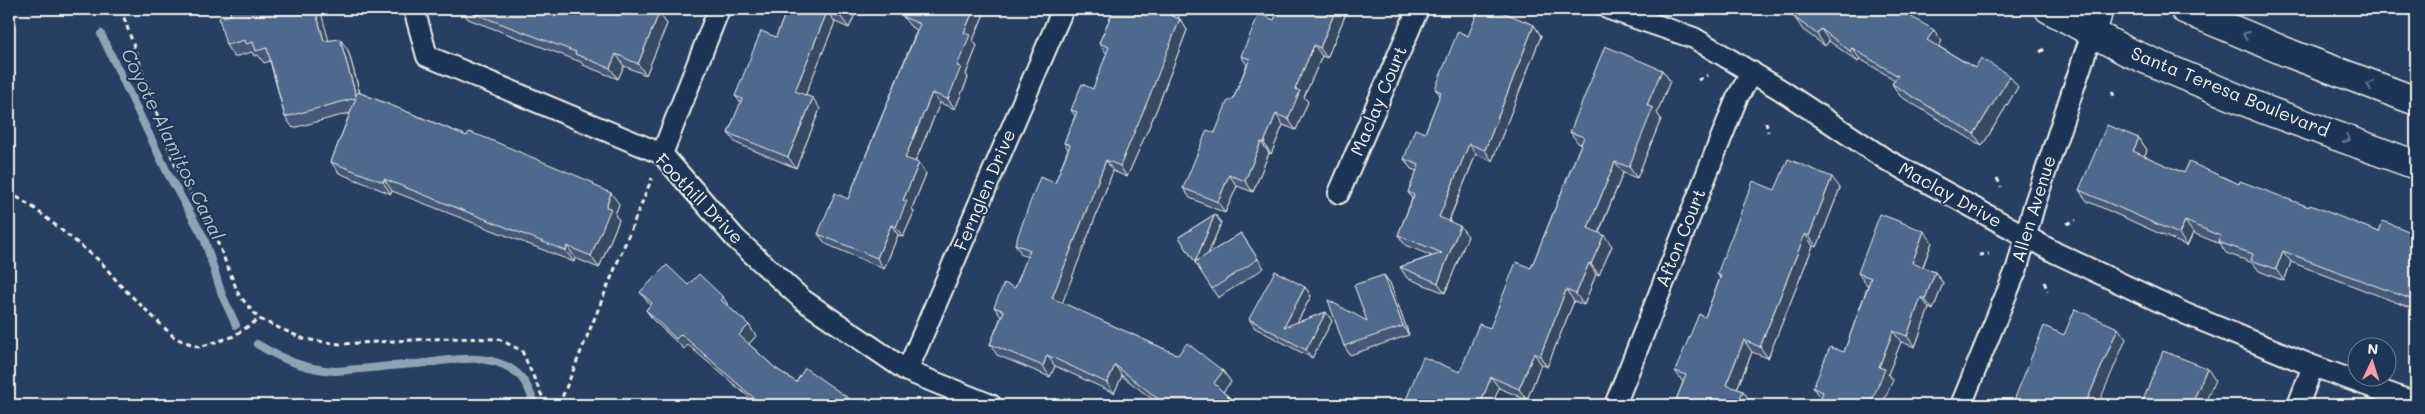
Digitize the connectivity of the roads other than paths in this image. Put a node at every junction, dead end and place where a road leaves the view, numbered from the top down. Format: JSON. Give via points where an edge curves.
{"nodes":[{"id":1,"x":414,"y":9,"type":"edge"},
{"id":2,"x":720,"y":9,"type":"edge"},
{"id":3,"x":1063,"y":9,"type":"edge"},
{"id":4,"x":1418,"y":9,"type":"edge"},
{"id":5,"x":1609,"y":9,"type":"edge"},
{"id":6,"x":2050,"y":9,"type":"edge"},
{"id":7,"x":2184,"y":9,"type":"edge"},
{"id":8,"x":2096,"y":21,"type":"edge"},
{"id":9,"x":1752,"y":72,"type":"junction"},
{"id":10,"x":2416,"y":101,"type":"edge"},
{"id":11,"x":662,"y":154,"type":"junction"},
{"id":12,"x":2416,"y":165,"type":"edge"},
{"id":13,"x":1339,"y":193,"type":"dead end"},
{"id":14,"x":2027,"y":237,"type":"junction"},
{"id":15,"x":2313,"y":366,"type":"junction"},
{"id":16,"x":907,"y":371,"type":"junction"},
{"id":17,"x":2416,"y":403,"type":"edge"},
{"id":18,"x":991,"y":405,"type":"edge"},
{"id":19,"x":1615,"y":405,"type":"edge"},
{"id":20,"x":1961,"y":405,"type":"edge"},
{"id":21,"x":2298,"y":405,"type":"edge"}],
"edges":[{"from":1,"to":11,"type":"street","name":"Foothill Drive","via":[[427,56]]},
{"from":2,"to":11,"type":"street"},
{"from":3,"to":16,"type":"street","name":"Fernglen Drive"},
{"from":4,"to":13,"type":"street","name":"Maclay Court"},
{"from":5,"to":9,"type":"street","name":"Maclay Drive","via":[[1694,38]]},
{"from":6,"to":8,"type":"main road","name":"Santa Teresa Boulevard"},
{"from":10,"to":7,"type":"main road","one_way":true},
{"from":8,"to":12,"type":"main road","name":"Santa Teresa Boulevard","one_way":true,"via":[[2126,51],[2263,109]]},
{"from":8,"to":14,"type":"street","name":"Allen Avenue","via":[[2034,206]]},
{"from":9,"to":14,"type":"street","name":"Maclay Drive","via":[[1885,159]]},
{"from":9,"to":19,"type":"street","name":"Afton Court","via":[[1737,98]]},
{"from":11,"to":16,"type":"street","name":"Foothill Drive","via":[[736,239],[803,300]]},
{"from":14,"to":15,"type":"street","name":"Maclay Drive","via":[[2186,314]]},
{"from":14,"to":20,"type":"street","name":"Allen Avenue"},
{"from":15,"to":17,"type":"street","name":"Maclay Drive"},
{"from":15,"to":21,"type":"street"},
{"from":16,"to":18,"type":"street","name":"Foothill Drive"}]}
